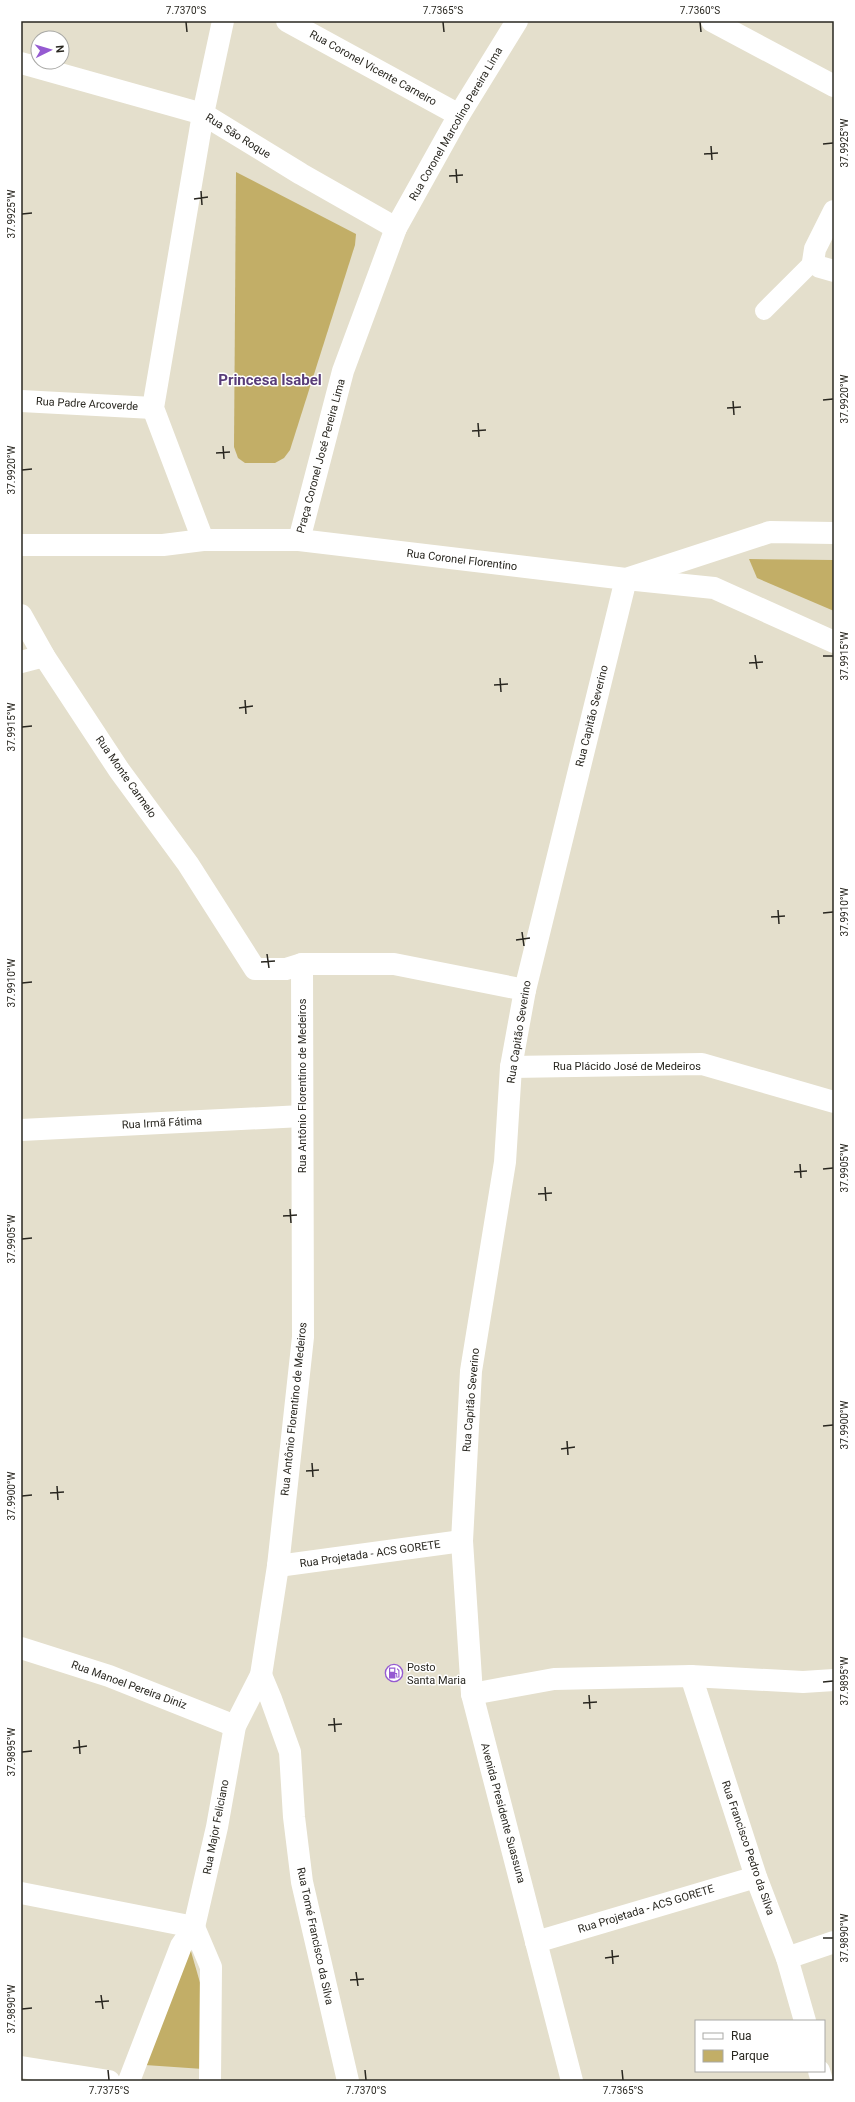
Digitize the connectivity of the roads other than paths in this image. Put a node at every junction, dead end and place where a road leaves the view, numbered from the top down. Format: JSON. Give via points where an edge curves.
{"nodes":[{"id":1,"x":223,"y":21,"type":"edge"},
{"id":2,"x":286,"y":21,"type":"edge"},
{"id":3,"x":517,"y":21,"type":"edge"},
{"id":4,"x":712,"y":21,"type":"edge"},
{"id":5,"x":21,"y":63,"type":"edge"},
{"id":6,"x":834,"y":86,"type":"edge"},
{"id":7,"x":203,"y":114,"type":"junction"},
{"id":8,"x":459,"y":115,"type":"junction"},
{"id":9,"x":834,"y":211,"type":"edge"},
{"id":10,"x":396,"y":228,"type":"junction"},
{"id":11,"x":814,"y":262,"type":"junction"},
{"id":12,"x":834,"y":271,"type":"edge"},
{"id":13,"x":764,"y":311,"type":"dead end"},
{"id":14,"x":21,"y":401,"type":"edge"},
{"id":15,"x":153,"y":408,"type":"junction"},
{"id":16,"x":834,"y":533,"type":"edge"},
{"id":17,"x":203,"y":540,"type":"junction"},
{"id":18,"x":299,"y":540,"type":"junction"},
{"id":19,"x":21,"y":545,"type":"edge"},
{"id":20,"x":626,"y":579,"type":"junction"},
{"id":21,"x":21,"y":614,"type":"edge"},
{"id":22,"x":834,"y":642,"type":"edge"},
{"id":23,"x":44,"y":656,"type":"junction"},
{"id":24,"x":21,"y":662,"type":"edge"},
{"id":25,"x":302,"y":964,"type":"junction"},
{"id":26,"x":525,"y":990,"type":"junction"},
{"id":27,"x":511,"y":1067,"type":"junction"},
{"id":28,"x":834,"y":1102,"type":"edge"},
{"id":29,"x":302,"y":1116,"type":"junction"},
{"id":30,"x":21,"y":1130,"type":"edge"},
{"id":31,"x":462,"y":1541,"type":"junction"},
{"id":32,"x":278,"y":1566,"type":"junction"},
{"id":33,"x":21,"y":1648,"type":"edge"},
{"id":34,"x":260,"y":1675,"type":"junction"},
{"id":35,"x":691,"y":1676,"type":"junction"},
{"id":36,"x":834,"y":1680,"type":"edge"},
{"id":37,"x":472,"y":1694,"type":"junction"},
{"id":38,"x":235,"y":1726,"type":"junction"},
{"id":39,"x":756,"y":1877,"type":"junction"},
{"id":40,"x":21,"y":1893,"type":"edge"},
{"id":41,"x":194,"y":1927,"type":"junction"},
{"id":42,"x":536,"y":1942,"type":"junction"},
{"id":43,"x":834,"y":1942,"type":"edge"},
{"id":44,"x":787,"y":1958,"type":"junction"},
{"id":45,"x":805,"y":2020,"type":"edge"},
{"id":46,"x":21,"y":2067,"type":"edge"},
{"id":47,"x":109,"y":2081,"type":"edge"},
{"id":48,"x":129,"y":2081,"type":"edge"},
{"id":49,"x":210,"y":2081,"type":"edge"},
{"id":50,"x":348,"y":2081,"type":"edge"},
{"id":51,"x":572,"y":2081,"type":"edge"}],
"edges":[{"from":1,"to":7,"type":"street"},
{"from":2,"to":8,"type":"street","name":"Rua Coronel Vicente Carneiro"},
{"from":3,"to":8,"type":"street","name":"Rua Coronel Marcolino Pereira Lima"},
{"from":4,"to":6,"type":"street"},
{"from":5,"to":7,"type":"street","name":"Rua São Roque"},
{"from":7,"to":10,"type":"street","name":"Rua São Roque"},
{"from":7,"to":15,"type":"street"},
{"from":8,"to":10,"type":"street","name":"Rua Coronel Marcolino Pereira Lima"},
{"from":9,"to":11,"type":"street","via":[[815,249]]},
{"from":10,"to":18,"type":"street","name":"Praça Coronel José Pereira Lima","via":[[343,371]]},
{"from":11,"to":12,"type":"street","via":[[820,267]]},
{"from":11,"to":13,"type":"lane"},
{"from":14,"to":15,"type":"street","name":"Rua Padre Arcoverde"},
{"from":15,"to":17,"type":"street"},
{"from":16,"to":20,"type":"street","via":[[770,532]]},
{"from":17,"to":18,"type":"street","name":"Praça Coronel José Pereira Lima"},
{"from":17,"to":19,"type":"street","name":"Praça Coronel José Pereira Lima","via":[[163,546]]},
{"from":18,"to":20,"type":"street","name":"Rua Coronel Florentino"},
{"from":20,"to":22,"type":"street","name":"Rua Coronel Florentino","via":[[714,588]]},
{"from":20,"to":26,"type":"street","name":"Rua Capitão Severino"},
{"from":21,"to":23,"type":"street","name":"Rua Monte Carmelo"},
{"from":23,"to":24,"type":"street"},
{"from":23,"to":25,"type":"street","name":"Rua Monte Carmelo","via":[[119,770],[188,864],[255,969],[286,968]]},
{"from":25,"to":26,"type":"street","via":[[394,964]]},
{"from":25,"to":29,"type":"street","name":"Rua Antônio Florentino de Medeiros"},
{"from":26,"to":27,"type":"street","name":"Rua Capitão Severino"},
{"from":27,"to":28,"type":"street","name":"Rua Plácido José de Medeiros","via":[[702,1064]]},
{"from":27,"to":31,"type":"street","name":"Rua Capitão Severino","via":[[505,1162],[471,1371]]},
{"from":29,"to":30,"type":"street","name":"Rua Irmã Fátima"},
{"from":29,"to":32,"type":"street","name":"Rua Antônio Florentino de Medeiros","via":[[303,1337]]},
{"from":31,"to":32,"type":"street","name":"Rua Projetada - ACS GORETE"},
{"from":31,"to":37,"type":"street","name":"Avenida Presidente Suassuna"},
{"from":32,"to":34,"type":"street","name":"Rua Major Feliciano"},
{"from":33,"to":38,"type":"street","name":"Rua Manoel Pereira Diniz","via":[[110,1676]]},
{"from":34,"to":38,"type":"street","name":"Rua Major Feliciano"},
{"from":34,"to":50,"type":"street","name":"Rua Tomé Francisco da Silva","via":[[290,1752],[302,1882]]},
{"from":35,"to":36,"type":"street","via":[[804,1682]]},
{"from":35,"to":37,"type":"street","via":[[554,1679]]},
{"from":35,"to":39,"type":"street","name":"Rua Francisco Pedro da Silva"},
{"from":37,"to":42,"type":"street","name":"Avenida Presidente Suassuna"},
{"from":38,"to":41,"type":"street","name":"Rua Major Feliciano","via":[[217,1827]]},
{"from":39,"to":42,"type":"street","name":"Rua Projetada - ACS GORETE"},
{"from":39,"to":44,"type":"street","name":"Rua Francisco Pedro da Silva"},
{"from":40,"to":41,"type":"street"},
{"from":41,"to":48,"type":"street","name":"Rua Major Feliciano","via":[[181,1946]]},
{"from":41,"to":49,"type":"street","via":[[210,1968]]},
{"from":42,"to":51,"type":"street","name":"Avenida Presidente Suassuna"},
{"from":43,"to":44,"type":"street"},
{"from":44,"to":45,"type":"street","name":"Rua Francisco Pedro da Silva"},
{"from":46,"to":47,"type":"street"}]}
